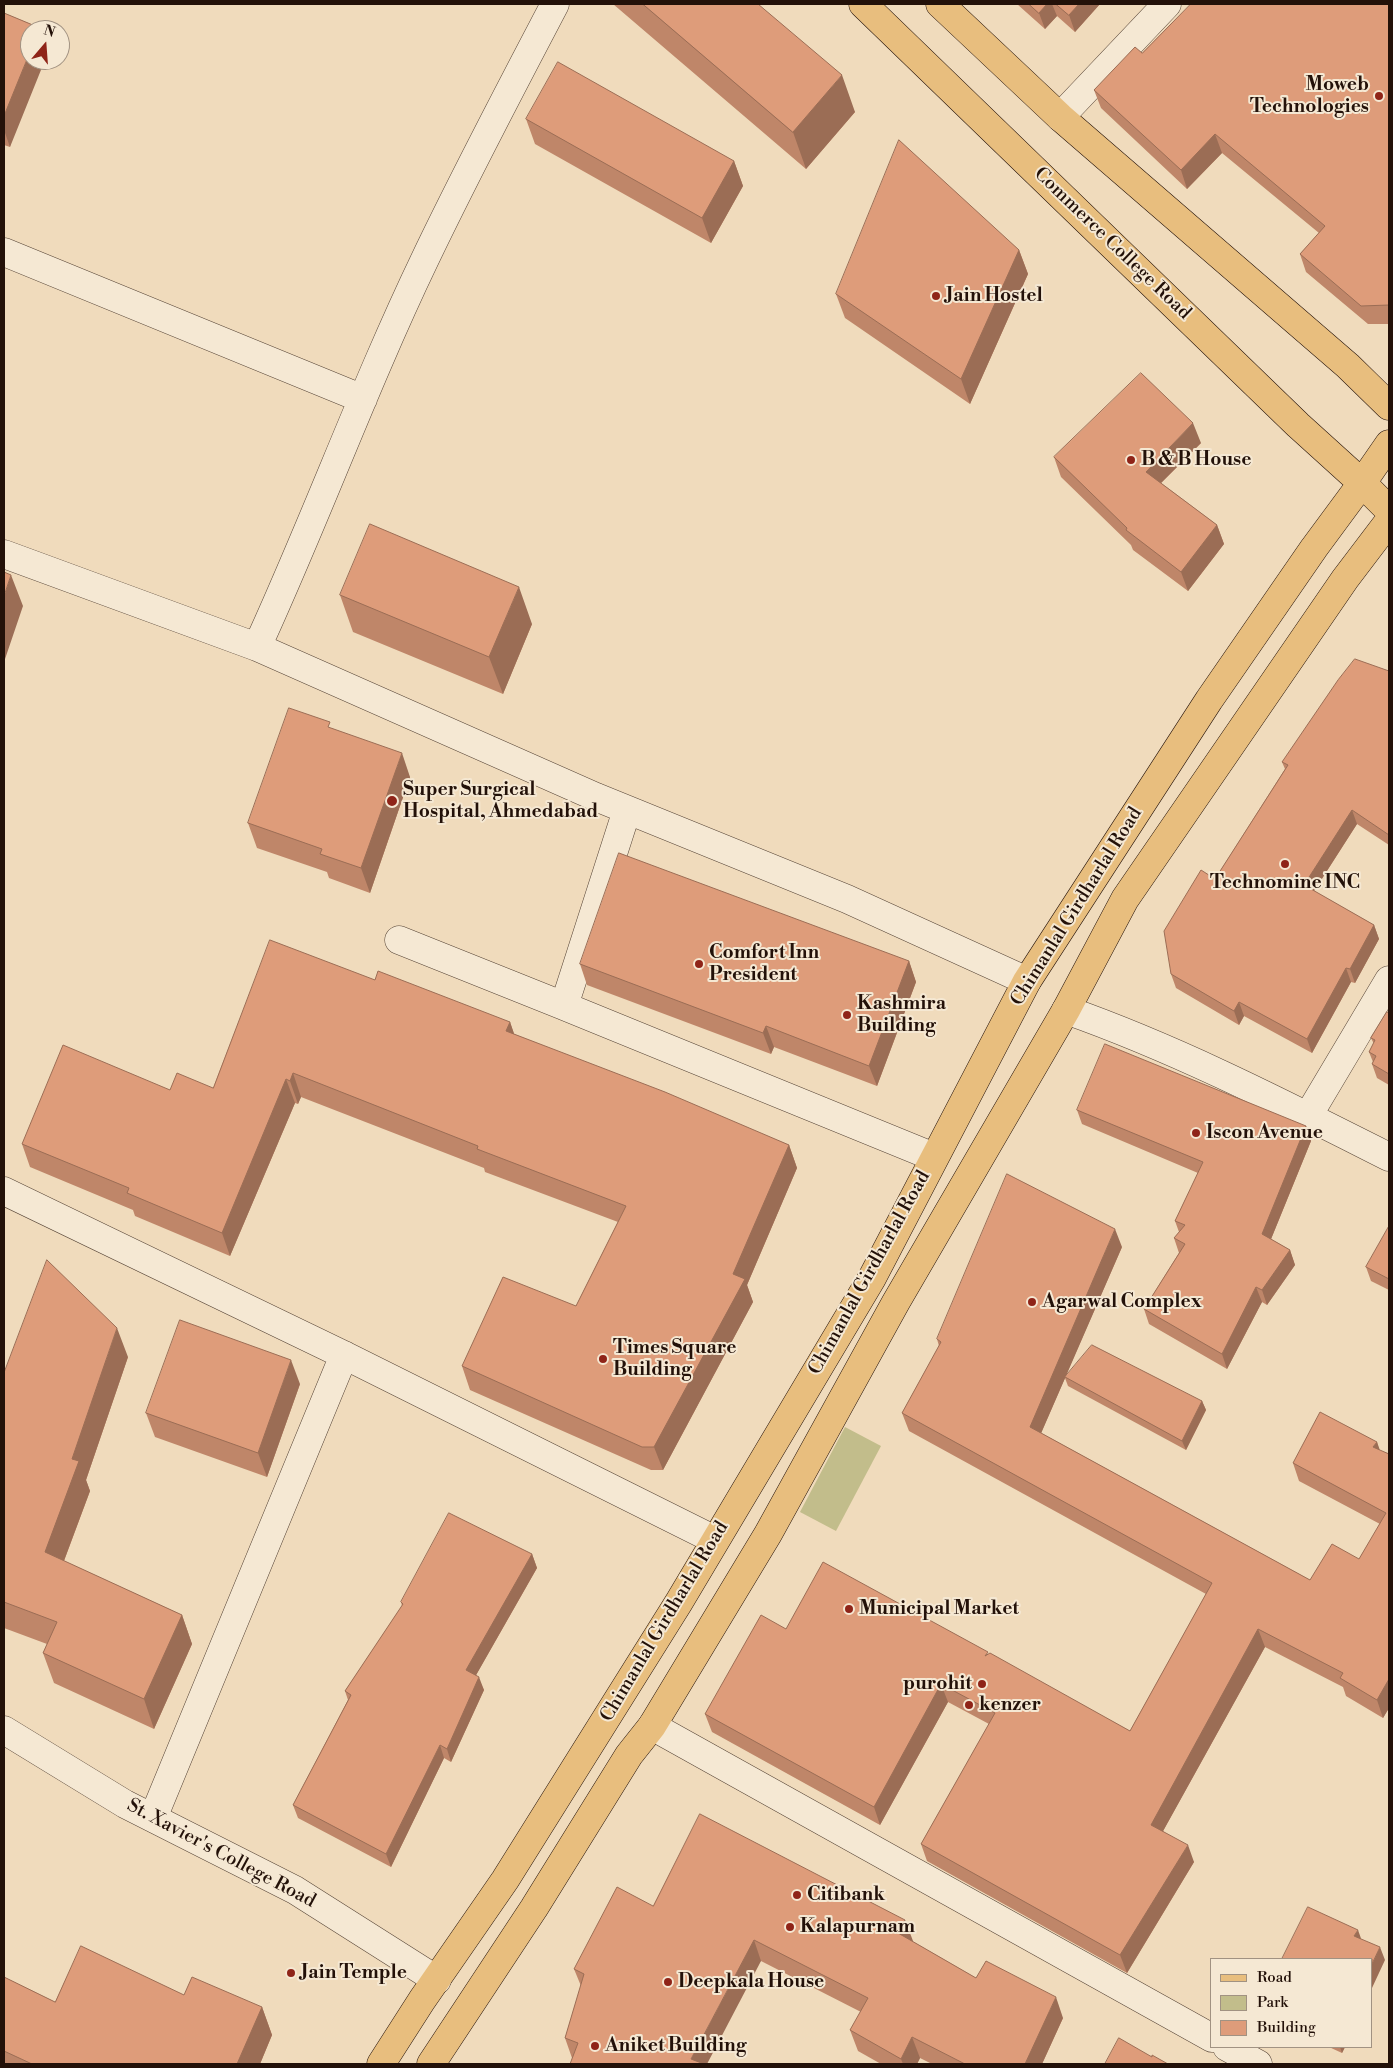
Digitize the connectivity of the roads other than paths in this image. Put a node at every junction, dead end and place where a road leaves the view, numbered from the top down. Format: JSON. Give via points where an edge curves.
{"nodes":[{"id":1,"x":555,"y":4,"type":"edge"},
{"id":2,"x":863,"y":4,"type":"edge"},
{"id":3,"x":940,"y":4,"type":"edge"},
{"id":4,"x":1167,"y":4,"type":"edge"},
{"id":5,"x":1060,"y":117,"type":"junction"},
{"id":6,"x":4,"y":252,"type":"edge"},
{"id":7,"x":363,"y":399,"type":"junction"},
{"id":8,"x":1389,"y":406,"type":"edge"},
{"id":9,"x":1389,"y":444,"type":"edge"},
{"id":10,"x":1362,"y":483,"type":"junction"},
{"id":11,"x":1389,"y":510,"type":"edge"},
{"id":12,"x":1389,"y":521,"type":"edge"},
{"id":13,"x":4,"y":554,"type":"edge"},
{"id":14,"x":256,"y":647,"type":"junction"},
{"id":15,"x":627,"y":810,"type":"junction"},
{"id":16,"x":400,"y":940,"type":"dead end"},
{"id":17,"x":1389,"y":980,"type":"edge"},
{"id":18,"x":1027,"y":981,"type":"junction"},
{"id":19,"x":564,"y":1006,"type":"junction"},
{"id":20,"x":1066,"y":1010,"type":"junction"},
{"id":21,"x":1308,"y":1116,"type":"junction"},
{"id":22,"x":934,"y":1157,"type":"junction"},
{"id":23,"x":1389,"y":1157,"type":"edge"},
{"id":24,"x":4,"y":1191,"type":"edge"},
{"id":25,"x":344,"y":1355,"type":"junction"},
{"id":26,"x":715,"y":1540,"type":"junction"},
{"id":27,"x":652,"y":1726,"type":"junction"},
{"id":28,"x":4,"y":1730,"type":"edge"},
{"id":29,"x":153,"y":1818,"type":"junction"},
{"id":30,"x":437,"y":1980,"type":"junction"},
{"id":31,"x":1210,"y":2037,"type":"edge"},
{"id":32,"x":1229,"y":2048,"type":"edge"},
{"id":33,"x":381,"y":2064,"type":"edge"},
{"id":34,"x":431,"y":2064,"type":"edge"},
{"id":35,"x":1258,"y":2064,"type":"edge"}],
"edges":[{"from":1,"to":7,"type":"street","via":[[425,260]]},
{"from":2,"to":10,"type":"main road","name":"Commerce College Road"},
{"from":3,"to":5,"type":"main road"},
{"from":4,"to":5,"type":"street"},
{"from":5,"to":8,"type":"main road","via":[[1348,366]]},
{"from":6,"to":7,"type":"street"},
{"from":7,"to":14,"type":"street"},
{"from":9,"to":10,"type":"main road","name":"Chimanlal Girdharlal Road"},
{"from":10,"to":11,"type":"main road","name":"Commerce College Road"},
{"from":10,"to":18,"type":"main road","name":"Chimanlal Girdharlal Road","via":[[1210,700]]},
{"from":12,"to":20,"type":"main road","name":"Chimanlal Girdharlal Road","via":[[1345,579],[1125,899]]},
{"from":13,"to":14,"type":"street"},
{"from":14,"to":15,"type":"street"},
{"from":15,"to":18,"type":"street","via":[[847,899]]},
{"from":15,"to":19,"type":"street"},
{"from":16,"to":19,"type":"street"},
{"from":17,"to":21,"type":"street"},
{"from":18,"to":22,"type":"main road","name":"Chimanlal Girdharlal Road"},
{"from":19,"to":22,"type":"street"},
{"from":20,"to":21,"type":"street","via":[[1121,1029]]},
{"from":20,"to":27,"type":"main road","name":"Chimanlal Girdharlal Road","via":[[896,1302],[768,1534]]},
{"from":21,"to":23,"type":"street"},
{"from":22,"to":26,"type":"main road","name":"Chimanlal Girdharlal Road","via":[[872,1278]]},
{"from":24,"to":25,"type":"street"},
{"from":25,"to":26,"type":"street"},
{"from":25,"to":29,"type":"street"},
{"from":26,"to":30,"type":"main road","name":"Chimanlal Girdharlal Road","via":[[505,1880]]},
{"from":27,"to":31,"type":"street"},
{"from":27,"to":34,"type":"main road","name":"Chimanlal Girdharlal Road","via":[[629,1755],[534,1908]]},
{"from":28,"to":29,"type":"street","name":"St. Xavier's College Road"},
{"from":29,"to":30,"type":"street","name":"St. Xavier's College Road","via":[[295,1890]]},
{"from":30,"to":33,"type":"main road","name":"Chimanlal Girdharlal Road"},
{"from":32,"to":35,"type":"street"}]}
